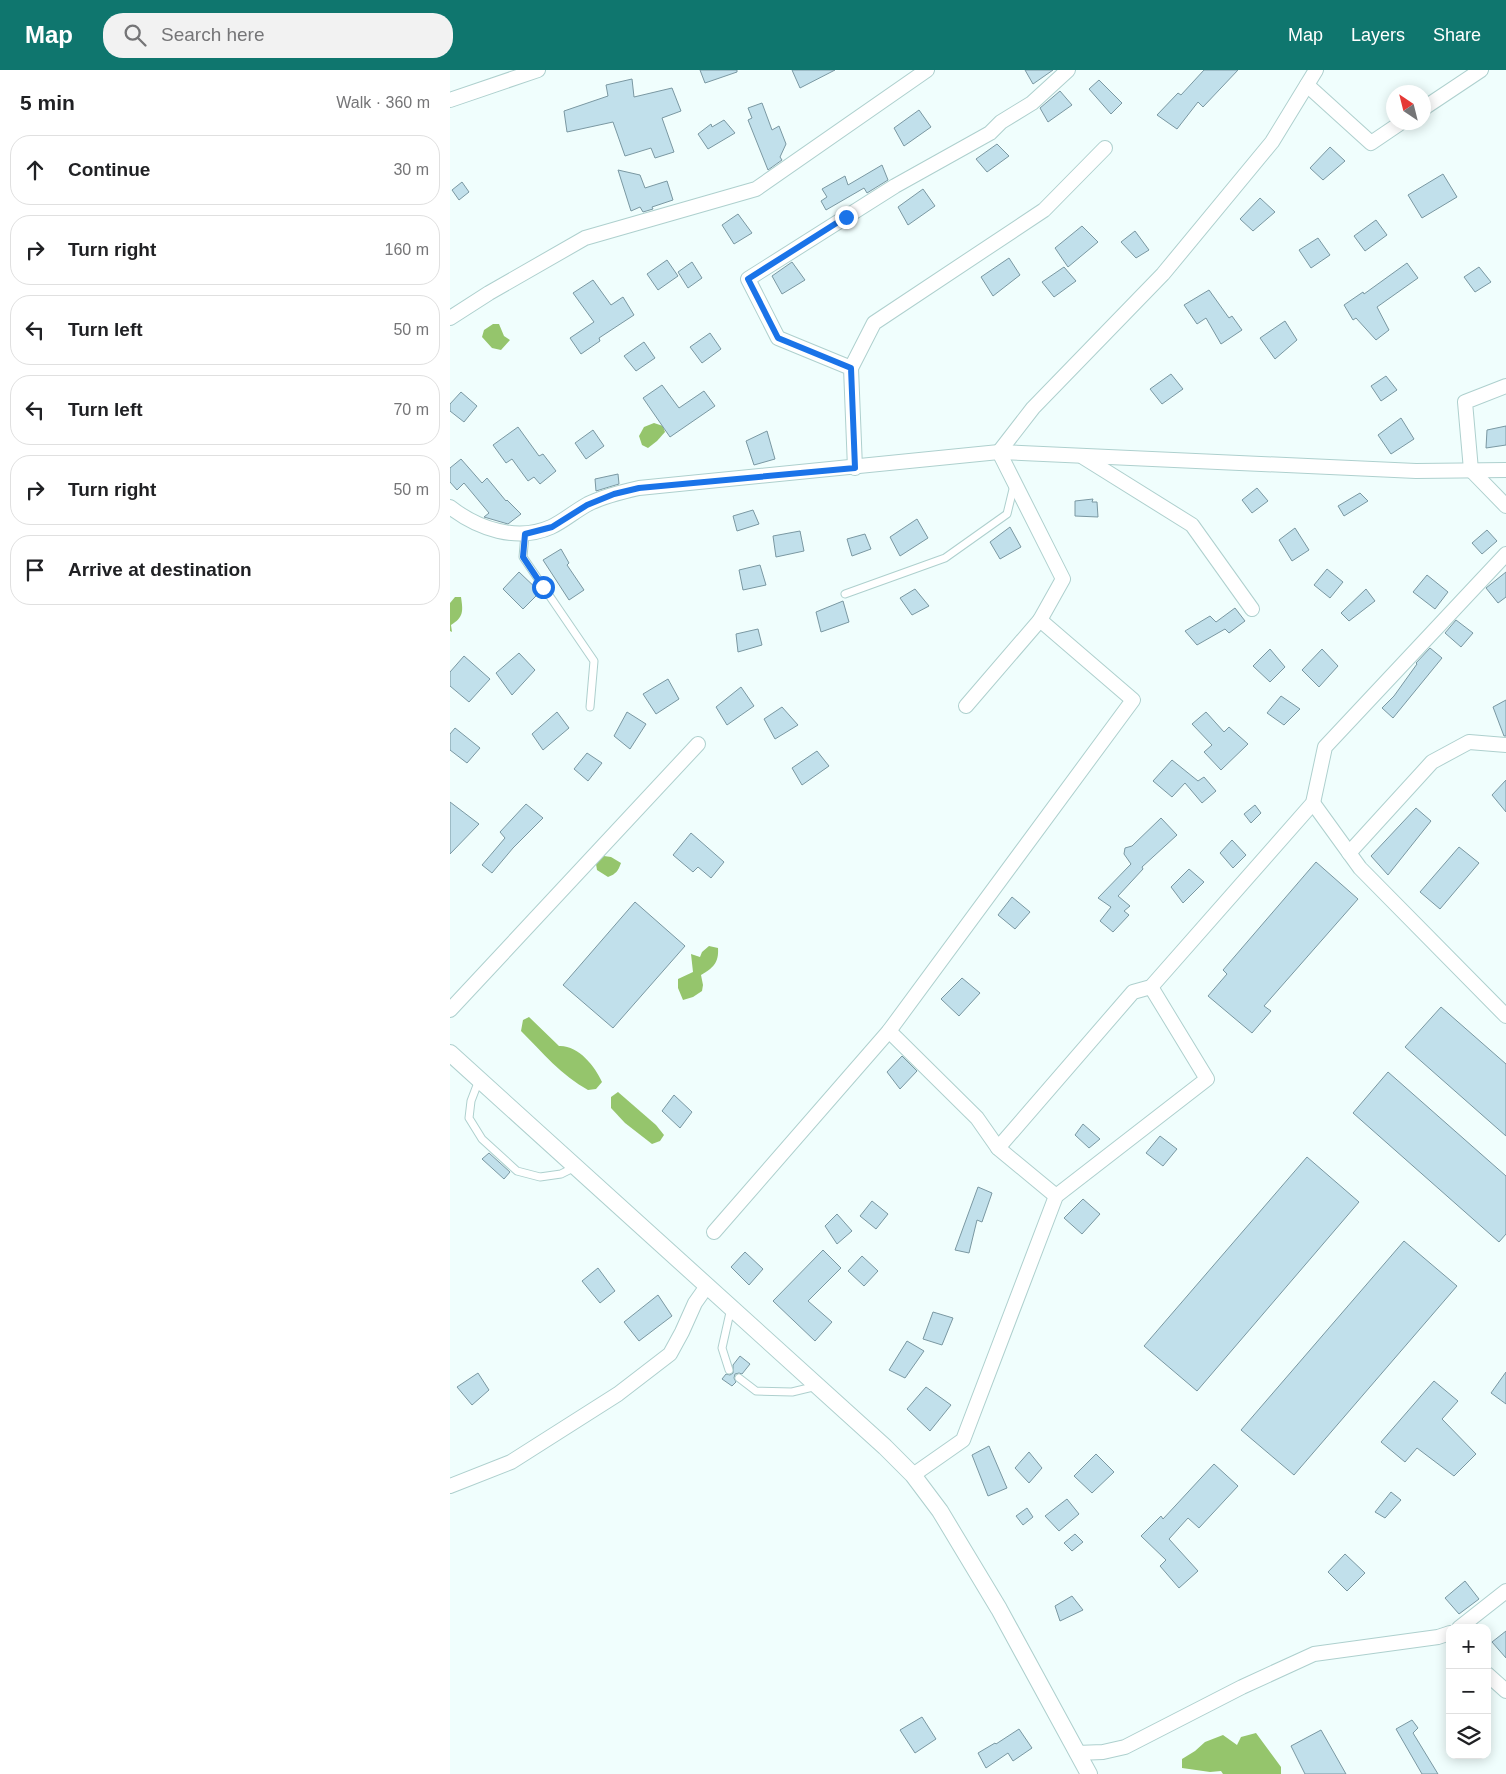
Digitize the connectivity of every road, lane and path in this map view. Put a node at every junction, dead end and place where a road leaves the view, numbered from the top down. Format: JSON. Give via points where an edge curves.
{"nodes":[{"id":1,"x":538,"y":70,"type":"edge"},
{"id":2,"x":927,"y":70,"type":"edge"},
{"id":3,"x":1068,"y":70,"type":"edge"},
{"id":4,"x":1316,"y":70,"type":"edge"},
{"id":5,"x":1481,"y":70,"type":"edge"},
{"id":6,"x":1307,"y":85,"type":"junction"},
{"id":7,"x":450,"y":100,"type":"edge"},
{"id":8,"x":1431,"y":103,"type":"edge"},
{"id":9,"x":1390,"y":130,"type":"edge"},
{"id":10,"x":1105,"y":148,"type":"dead end"},
{"id":11,"x":450,"y":318,"type":"edge"},
{"id":12,"x":851,"y":368,"type":"junction"},
{"id":13,"x":1506,"y":386,"type":"edge"},
{"id":14,"x":999,"y":452,"type":"junction"},
{"id":15,"x":1082,"y":456,"type":"junction"},
{"id":16,"x":855,"y":468,"type":"junction"},
{"id":17,"x":1471,"y":470,"type":"junction"},
{"id":18,"x":1506,"y":470,"type":"edge"},
{"id":19,"x":1506,"y":506,"type":"edge"},
{"id":20,"x":450,"y":507,"type":"edge"},
{"id":21,"x":525,"y":534,"type":"junction"},
{"id":22,"x":1506,"y":554,"type":"edge"},
{"id":23,"x":845,"y":594,"type":"dead end"},
{"id":24,"x":1252,"y":609,"type":"dead end"},
{"id":25,"x":1040,"y":620,"type":"junction"},
{"id":26,"x":966,"y":706,"type":"dead end"},
{"id":27,"x":590,"y":707,"type":"dead end"},
{"id":28,"x":698,"y":744,"type":"dead end"},
{"id":29,"x":1506,"y":746,"type":"edge"},
{"id":30,"x":1314,"y":803,"type":"junction"},
{"id":31,"x":1349,"y":853,"type":"junction"},
{"id":32,"x":1151,"y":987,"type":"junction"},
{"id":33,"x":450,"y":1010,"type":"edge"},
{"id":34,"x":1506,"y":1016,"type":"edge"},
{"id":35,"x":889,"y":1031,"type":"junction"},
{"id":36,"x":450,"y":1053,"type":"edge"},
{"id":37,"x":479,"y":1080,"type":"junction"},
{"id":38,"x":998,"y":1148,"type":"junction"},
{"id":39,"x":575,"y":1167,"type":"junction"},
{"id":40,"x":1056,"y":1196,"type":"junction"},
{"id":41,"x":714,"y":1232,"type":"dead end"},
{"id":42,"x":707,"y":1286,"type":"junction"},
{"id":43,"x":731,"y":1308,"type":"junction"},
{"id":44,"x":729,"y":1370,"type":"dead end"},
{"id":45,"x":739,"y":1378,"type":"dead end"},
{"id":46,"x":818,"y":1386,"type":"junction"},
{"id":47,"x":913,"y":1475,"type":"junction"},
{"id":48,"x":450,"y":1486,"type":"edge"},
{"id":49,"x":1506,"y":1591,"type":"edge"},
{"id":50,"x":1465,"y":1624,"type":"edge"},
{"id":51,"x":1446,"y":1638,"type":"edge"},
{"id":52,"x":1491,"y":1678,"type":"edge"},
{"id":53,"x":1506,"y":1691,"type":"edge"},
{"id":54,"x":1077,"y":1753,"type":"junction"},
{"id":55,"x":1090,"y":1774,"type":"edge"}],
"edges":[{"from":1,"to":7,"type":"street"},
{"from":2,"to":11,"type":"street","via":[[756,189],[585,238]]},
{"from":3,"to":12,"type":"street","via":[[1032,103],[990,132],[895,186],[748,279],[778,338]]},
{"from":4,"to":6,"type":"street"},
{"from":5,"to":8,"type":"street"},
{"from":6,"to":9,"type":"street","via":[[1371,143]]},
{"from":6,"to":14,"type":"street","via":[[1272,142],[1163,274],[1033,408]]},
{"from":10,"to":12,"type":"street","via":[[1044,210],[874,323]]},
{"from":12,"to":16,"type":"street"},
{"from":13,"to":17,"type":"street","via":[[1465,402]]},
{"from":14,"to":15,"type":"street"},
{"from":14,"to":16,"type":"street"},
{"from":14,"to":23,"type":"lane","via":[[1014,483],[1007,514],[944,558]]},
{"from":14,"to":25,"type":"street","via":[[1063,579]]},
{"from":15,"to":17,"type":"street","via":[[1416,471]]},
{"from":15,"to":24,"type":"street","via":[[1192,525]]},
{"from":16,"to":21,"type":"street","via":[[631,490],[587,505],[552,527]]},
{"from":17,"to":18,"type":"street"},
{"from":17,"to":19,"type":"street"},
{"from":20,"to":21,"type":"street","via":[[496,531]]},
{"from":21,"to":27,"type":"lane","via":[[523,557],[594,661]]},
{"from":22,"to":30,"type":"street","via":[[1325,747]]},
{"from":25,"to":26,"type":"street"},
{"from":25,"to":35,"type":"street","via":[[1133,700]]},
{"from":28,"to":33,"type":"street"},
{"from":29,"to":31,"type":"street","via":[[1469,742],[1432,762]]},
{"from":30,"to":31,"type":"street"},
{"from":30,"to":32,"type":"street"},
{"from":31,"to":34,"type":"street"},
{"from":32,"to":38,"type":"street","via":[[1133,992]]},
{"from":32,"to":40,"type":"street","via":[[1207,1079]]},
{"from":35,"to":38,"type":"street","via":[[977,1118]]},
{"from":35,"to":41,"type":"street"},
{"from":36,"to":37,"type":"street"},
{"from":37,"to":39,"type":"street"},
{"from":37,"to":39,"type":"lane","via":[[471,1100],[469,1118],[482,1139],[517,1171],[540,1177],[561,1174]]},
{"from":38,"to":40,"type":"street"},
{"from":39,"to":42,"type":"street"},
{"from":40,"to":47,"type":"street","via":[[963,1440]]},
{"from":42,"to":43,"type":"street"},
{"from":42,"to":48,"type":"street","via":[[670,1354],[618,1394],[510,1462]]},
{"from":43,"to":44,"type":"lane","via":[[722,1348]]},
{"from":43,"to":46,"type":"street"},
{"from":45,"to":46,"type":"lane","via":[[756,1391],[792,1392]]},
{"from":46,"to":47,"type":"street"},
{"from":47,"to":54,"type":"street","via":[[940,1511],[999,1609]]},
{"from":49,"to":50,"type":"street"},
{"from":51,"to":54,"type":"street","via":[[1314,1654],[1125,1746],[1103,1752]]},
{"from":52,"to":53,"type":"street"},
{"from":54,"to":55,"type":"street"}]}
